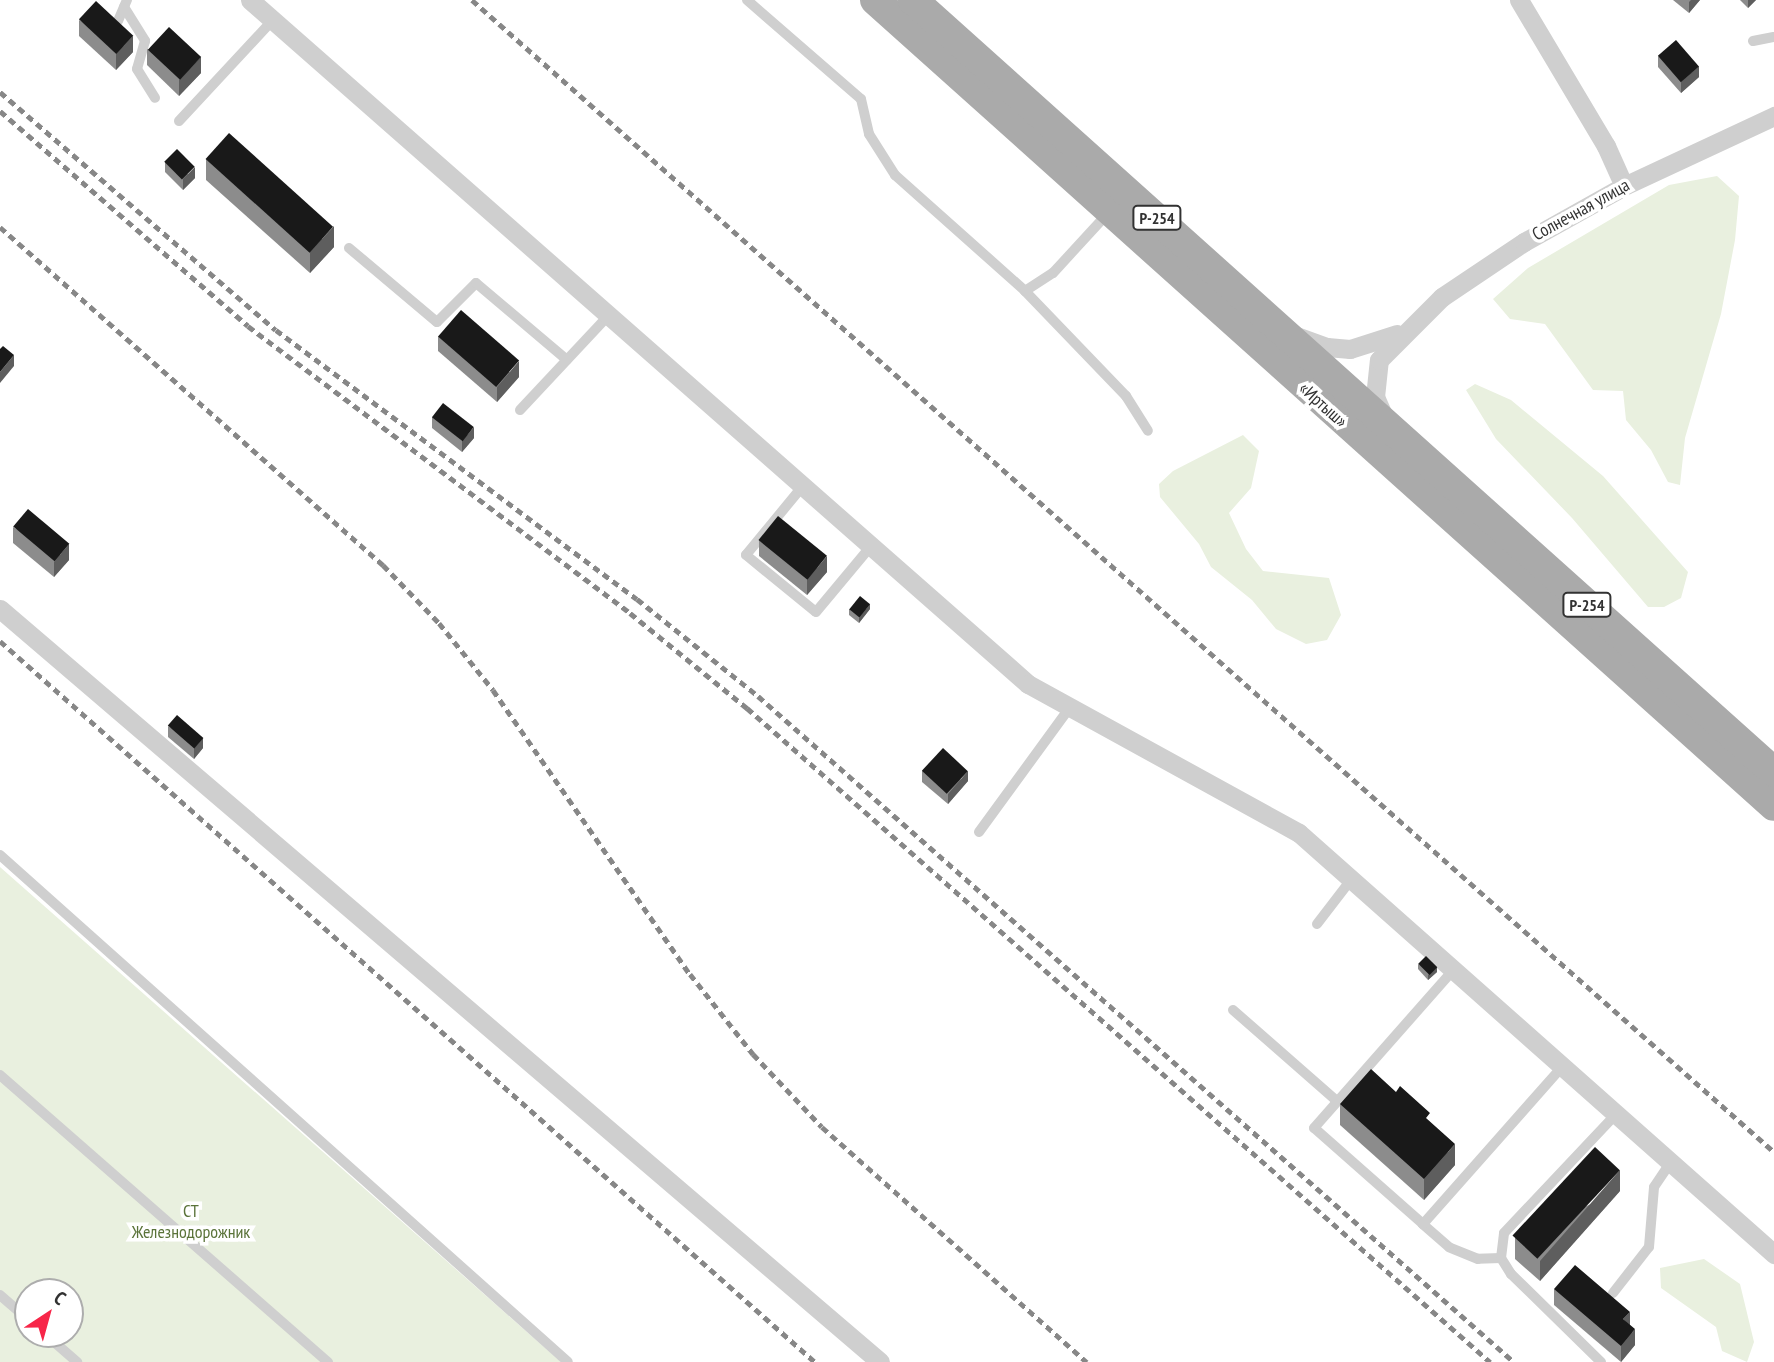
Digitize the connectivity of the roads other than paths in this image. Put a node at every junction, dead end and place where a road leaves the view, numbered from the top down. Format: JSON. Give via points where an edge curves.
{"nodes":[{"id":1,"x":250,"y":0,"type":"edge"},
{"id":2,"x":747,"y":0,"type":"edge"},
{"id":3,"x":875,"y":0,"type":"edge"},
{"id":4,"x":914,"y":0,"type":"edge"},
{"id":5,"x":1519,"y":0,"type":"edge"},
{"id":6,"x":125,"y":4,"type":"edge"},
{"id":7,"x":273,"y":20,"type":"junction"},
{"id":8,"x":118,"y":21,"type":"edge"},
{"id":9,"x":1774,"y":37,"type":"edge"},
{"id":10,"x":1753,"y":41,"type":"dead end"},
{"id":11,"x":155,"y":98,"type":"dead end"},
{"id":12,"x":1774,"y":116,"type":"edge"},
{"id":13,"x":179,"y":121,"type":"dead end"},
{"id":14,"x":1624,"y":186,"type":"junction"},
{"id":15,"x":1109,"y":212,"type":"junction"},
{"id":16,"x":349,"y":248,"type":"dead end"},
{"id":17,"x":1024,"y":291,"type":"junction"},
{"id":18,"x":609,"y":315,"type":"junction"},
{"id":19,"x":1404,"y":330,"type":"junction"},
{"id":20,"x":1283,"y":332,"type":"junction"},
{"id":21,"x":567,"y":360,"type":"junction"},
{"id":22,"x":520,"y":410,"type":"dead end"},
{"id":23,"x":1148,"y":431,"type":"dead end"},
{"id":24,"x":1400,"y":437,"type":"junction"},
{"id":25,"x":802,"y":487,"type":"junction"},
{"id":26,"x":871,"y":545,"type":"junction"},
{"id":27,"x":0,"y":609,"type":"edge"},
{"id":28,"x":1068,"y":710,"type":"junction"},
{"id":29,"x":1774,"y":772,"type":"edge"},
{"id":30,"x":1774,"y":806,"type":"edge"},
{"id":31,"x":979,"y":832,"type":"dead end"},
{"id":32,"x":0,"y":855,"type":"edge"},
{"id":33,"x":1353,"y":877,"type":"junction"},
{"id":34,"x":1317,"y":923,"type":"dead end"},
{"id":35,"x":1454,"y":968,"type":"junction"},
{"id":36,"x":1233,"y":1010,"type":"dead end"},
{"id":37,"x":1563,"y":1066,"type":"junction"},
{"id":38,"x":0,"y":1075,"type":"edge"},
{"id":39,"x":1337,"y":1101,"type":"junction"},
{"id":40,"x":1616,"y":1114,"type":"junction"},
{"id":41,"x":1671,"y":1162,"type":"junction"},
{"id":42,"x":1423,"y":1224,"type":"junction"},
{"id":43,"x":1774,"y":1254,"type":"edge"},
{"id":44,"x":1501,"y":1258,"type":"junction"},
{"id":45,"x":1613,"y":1293,"type":"edge"},
{"id":46,"x":0,"y":1295,"type":"edge"},
{"id":47,"x":14,"y":1307,"type":"edge"},
{"id":48,"x":61,"y":1348,"type":"edge"},
{"id":49,"x":77,"y":1362,"type":"edge"},
{"id":50,"x":328,"y":1362,"type":"edge"},
{"id":51,"x":568,"y":1362,"type":"edge"},
{"id":52,"x":880,"y":1362,"type":"edge"},
{"id":53,"x":1601,"y":1362,"type":"edge"}],
"edges":[{"from":1,"to":7,"type":"street"},
{"from":2,"to":17,"type":"lane","via":[[861,99],[869,134],[895,175]]},
{"from":3,"to":15,"type":"main road","name":"«Иртыш»","number":"Р-254"},
{"from":4,"to":20,"type":"main road","name":"«Иртыш»","number":"Р-254"},
{"from":5,"to":14,"type":"street","via":[[1606,146]]},
{"from":6,"to":8,"type":"lane"},
{"from":6,"to":11,"type":"lane","via":[[145,41],[137,69]]},
{"from":7,"to":13,"type":"lane"},
{"from":7,"to":18,"type":"street"},
{"from":9,"to":10,"type":"lane"},
{"from":12,"to":14,"type":"street","name":"Солнечная улица"},
{"from":14,"to":19,"type":"street","name":"Солнечная улица","via":[[1524,242],[1442,297]]},
{"from":15,"to":17,"type":"lane","via":[[1053,273]]},
{"from":15,"to":30,"type":"main road","name":"«Иртыш»","number":"Р-254"},
{"from":16,"to":21,"type":"lane","via":[[437,321],[476,283]]},
{"from":17,"to":23,"type":"lane","via":[[1126,396]]},
{"from":18,"to":21,"type":"lane"},
{"from":18,"to":25,"type":"street"},
{"from":19,"to":20,"type":"street","via":[[1350,349],[1327,347]]},
{"from":19,"to":24,"type":"street","via":[[1385,350],[1375,377],[1379,407]]},
{"from":20,"to":24,"type":"main road","name":"«Иртыш»","number":"Р-254"},
{"from":21,"to":22,"type":"lane"},
{"from":24,"to":29,"type":"main road","name":"«Иртыш»","number":"Р-254"},
{"from":25,"to":26,"type":"street"},
{"from":25,"to":26,"type":"lane","via":[[746,555],[816,612]]},
{"from":26,"to":28,"type":"street","via":[[1028,684]]},
{"from":27,"to":52,"type":"street"},
{"from":28,"to":31,"type":"lane"},
{"from":28,"to":33,"type":"street","via":[[1263,810]]},
{"from":32,"to":51,"type":"lane"},
{"from":33,"to":34,"type":"lane"},
{"from":33,"to":35,"type":"street"},
{"from":35,"to":37,"type":"street"},
{"from":35,"to":39,"type":"lane"},
{"from":36,"to":39,"type":"lane"},
{"from":37,"to":40,"type":"street"},
{"from":37,"to":42,"type":"lane"},
{"from":38,"to":50,"type":"lane"},
{"from":39,"to":42,"type":"lane","via":[[1314,1128]]},
{"from":40,"to":41,"type":"street"},
{"from":40,"to":44,"type":"lane","via":[[1504,1233]]},
{"from":41,"to":43,"type":"street"},
{"from":41,"to":45,"type":"lane","via":[[1654,1187],[1649,1247]]},
{"from":42,"to":44,"type":"lane","via":[[1449,1247],[1478,1259]]},
{"from":44,"to":53,"type":"lane","via":[[1511,1274]]},
{"from":46,"to":47,"type":"lane"},
{"from":48,"to":49,"type":"lane"}]}
